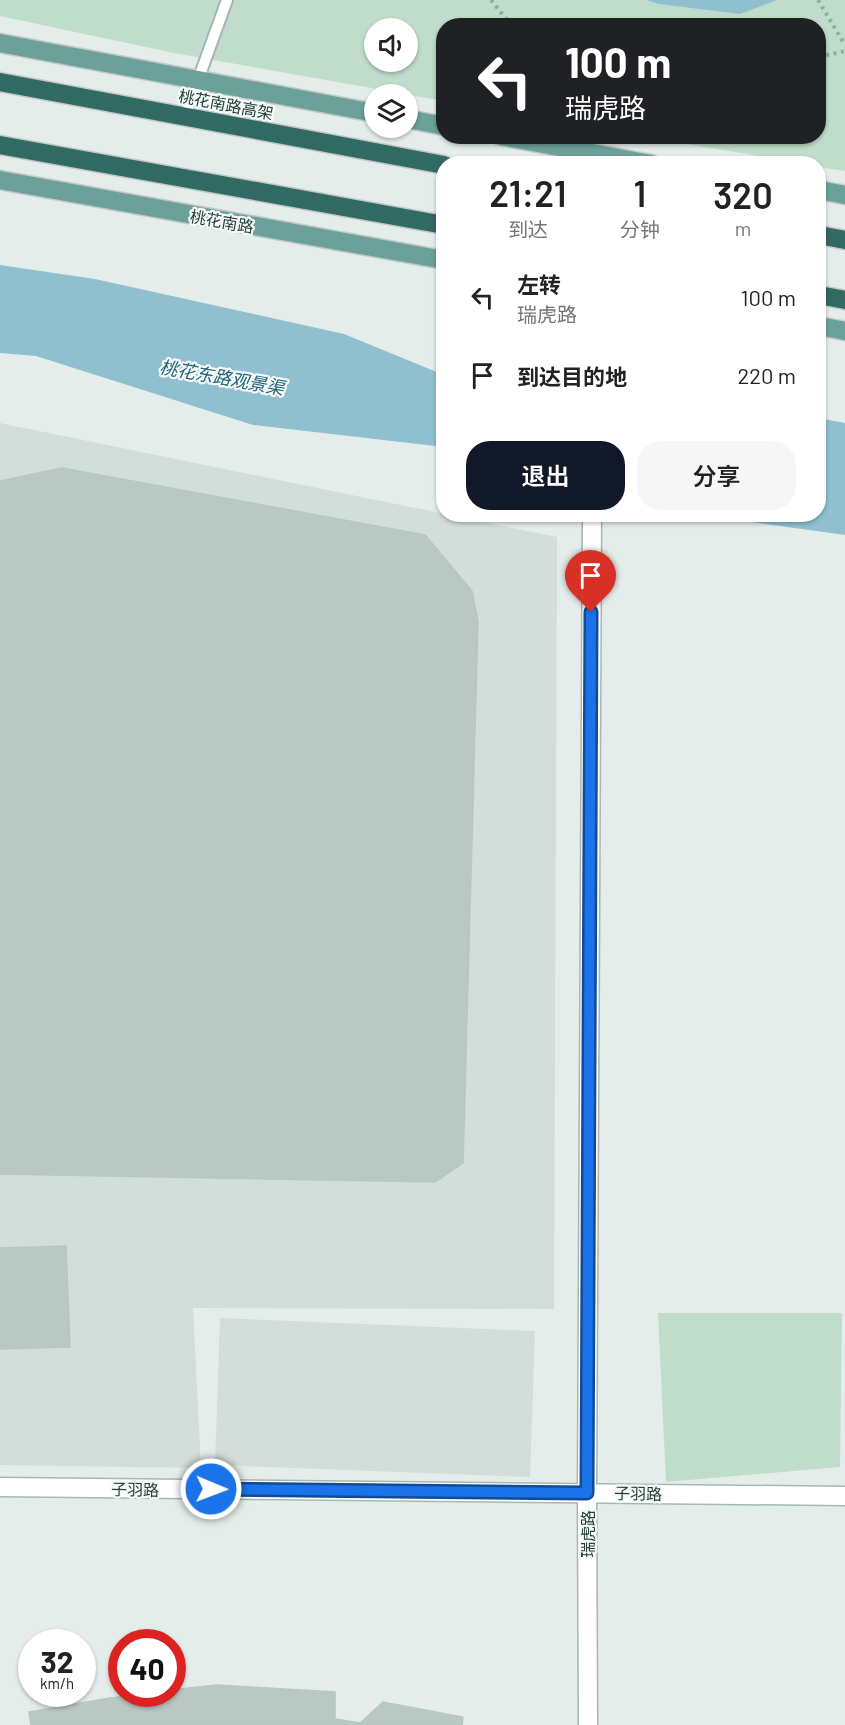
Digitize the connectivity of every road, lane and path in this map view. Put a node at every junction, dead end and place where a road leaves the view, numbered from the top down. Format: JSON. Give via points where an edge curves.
{"nodes":[{"id":1,"x":227,"y":0,"type":"edge"},
{"id":2,"x":490,"y":0,"type":"edge"},
{"id":3,"x":818,"y":0,"type":"edge"},
{"id":4,"x":505,"y":18,"type":"edge"},
{"id":5,"x":0,"y":43,"type":"edge"},
{"id":6,"x":845,"y":45,"type":"edge"},
{"id":7,"x":845,"y":51,"type":"edge"},
{"id":8,"x":826,"y":55,"type":"edge"},
{"id":9,"x":198,"y":80,"type":"junction"},
{"id":10,"x":0,"y":82,"type":"edge"},
{"id":11,"x":364,"y":111,"type":"edge"},
{"id":12,"x":184,"y":116,"type":"junction"},
{"id":13,"x":418,"y":121,"type":"edge"},
{"id":14,"x":436,"y":124,"type":"edge"},
{"id":15,"x":0,"y":144,"type":"edge"},
{"id":16,"x":544,"y":144,"type":"edge"},
{"id":17,"x":608,"y":156,"type":"edge"},
{"id":18,"x":436,"y":163,"type":"edge"},
{"id":19,"x":0,"y":180,"type":"edge"},
{"id":20,"x":826,"y":191,"type":"edge"},
{"id":21,"x":845,"y":195,"type":"edge"},
{"id":22,"x":436,"y":224,"type":"edge"},
{"id":23,"x":826,"y":236,"type":"edge"},
{"id":24,"x":845,"y":240,"type":"edge"},
{"id":25,"x":436,"y":259,"type":"edge"},
{"id":26,"x":826,"y":296,"type":"edge"},
{"id":27,"x":845,"y":300,"type":"edge"},
{"id":28,"x":826,"y":327,"type":"edge"},
{"id":29,"x":845,"y":330,"type":"edge"},
{"id":30,"x":592,"y":522,"type":"edge"},
{"id":31,"x":0,"y":1487,"type":"edge"},
{"id":32,"x":587,"y":1493,"type":"junction"},
{"id":33,"x":845,"y":1496,"type":"edge"},
{"id":34,"x":588,"y":1725,"type":"edge"}],
"edges":[{"from":1,"to":9,"type":"lane"},
{"from":2,"to":4,"type":"path"},
{"from":3,"to":6,"type":"path"},
{"from":5,"to":9,"type":"main road"},
{"from":7,"to":8,"type":"path"},
{"from":9,"to":11,"type":"main road"},
{"from":9,"to":12,"type":"lane"},
{"from":10,"to":12,"type":"highway","name":"桃花南路高架"},
{"from":12,"to":18,"type":"highway","name":"桃花南路高架"},
{"from":13,"to":14,"type":"main road"},
{"from":15,"to":22,"type":"highway"},
{"from":16,"to":17,"type":"main road"},
{"from":19,"to":25,"type":"main road","name":"桃花南路"},
{"from":20,"to":21,"type":"main road"},
{"from":23,"to":24,"type":"highway"},
{"from":26,"to":27,"type":"highway"},
{"from":28,"to":29,"type":"main road"},
{"from":30,"to":32,"type":"street","name":"瑞虎路"},
{"from":31,"to":32,"type":"street","name":"子羽路"},
{"from":32,"to":33,"type":"street","name":"子羽路"},
{"from":32,"to":34,"type":"street","name":"瑞虎路"}]}
